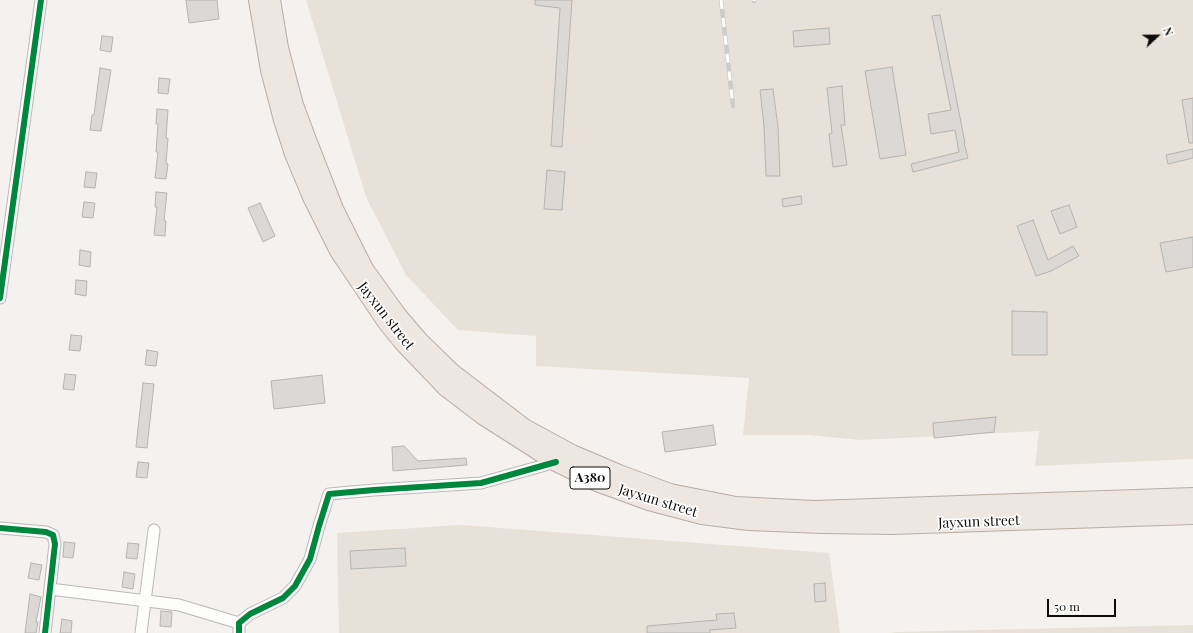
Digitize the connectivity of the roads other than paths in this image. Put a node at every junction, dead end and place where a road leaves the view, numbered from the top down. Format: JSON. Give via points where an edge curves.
{"nodes":[{"id":1,"x":40,"y":0,"type":"edge"},
{"id":2,"x":258,"y":0,"type":"edge"},
{"id":3,"x":271,"y":0,"type":"edge"},
{"id":4,"x":0,"y":298,"type":"edge"},
{"id":5,"x":556,"y":462,"type":"junction"},
{"id":6,"x":1193,"y":497,"type":"edge"},
{"id":7,"x":1125,"y":499,"type":"junction"},
{"id":8,"x":1193,"y":515,"type":"edge"},
{"id":9,"x":1126,"y":517,"type":"junction"},
{"id":10,"x":0,"y":528,"type":"edge"},
{"id":11,"x":154,"y":530,"type":"dead end"},
{"id":12,"x":50,"y":589,"type":"junction"},
{"id":13,"x":145,"y":601,"type":"junction"},
{"id":14,"x":239,"y":628,"type":"edge"},
{"id":15,"x":45,"y":633,"type":"edge"},
{"id":16,"x":141,"y":633,"type":"edge"}],
"edges":[{"from":1,"to":4,"type":"street"},
{"from":2,"to":5,"type":"highway","name":"Jayxun street","number":"A380","via":[[270,70],[283,120],[312,197],[339,251],[386,321],[446,387],[484,416]]},
{"from":3,"to":7,"type":"highway","name":"Jayxun street","number":"A380","via":[[279,48],[294,105],[334,209],[364,269],[397,316],[420,342],[452,373],[524,428],[572,454],[648,485],[670,493],[736,506],[814,510]]},
{"from":5,"to":9,"type":"highway","name":"Jayxun street","number":"A380","via":[[598,482],[648,501],[702,515],[749,521],[892,525]]},
{"from":5,"to":14,"type":"street","via":[[481,483],[330,494],[318,526],[310,559],[295,586],[283,598],[250,614]]},
{"from":6,"to":7,"type":"highway","name":"Jayxun street","number":"A380"},
{"from":7,"to":9,"type":"highway"},
{"from":8,"to":9,"type":"highway","name":"Jayxun street","number":"A380"},
{"from":10,"to":12,"type":"street","via":[[46,532],[53,536],[55,544]]},
{"from":11,"to":13,"type":"street"},
{"from":12,"to":13,"type":"street"},
{"from":12,"to":15,"type":"street"},
{"from":13,"to":14,"type":"street","via":[[179,605]]},
{"from":13,"to":16,"type":"street"}]}
